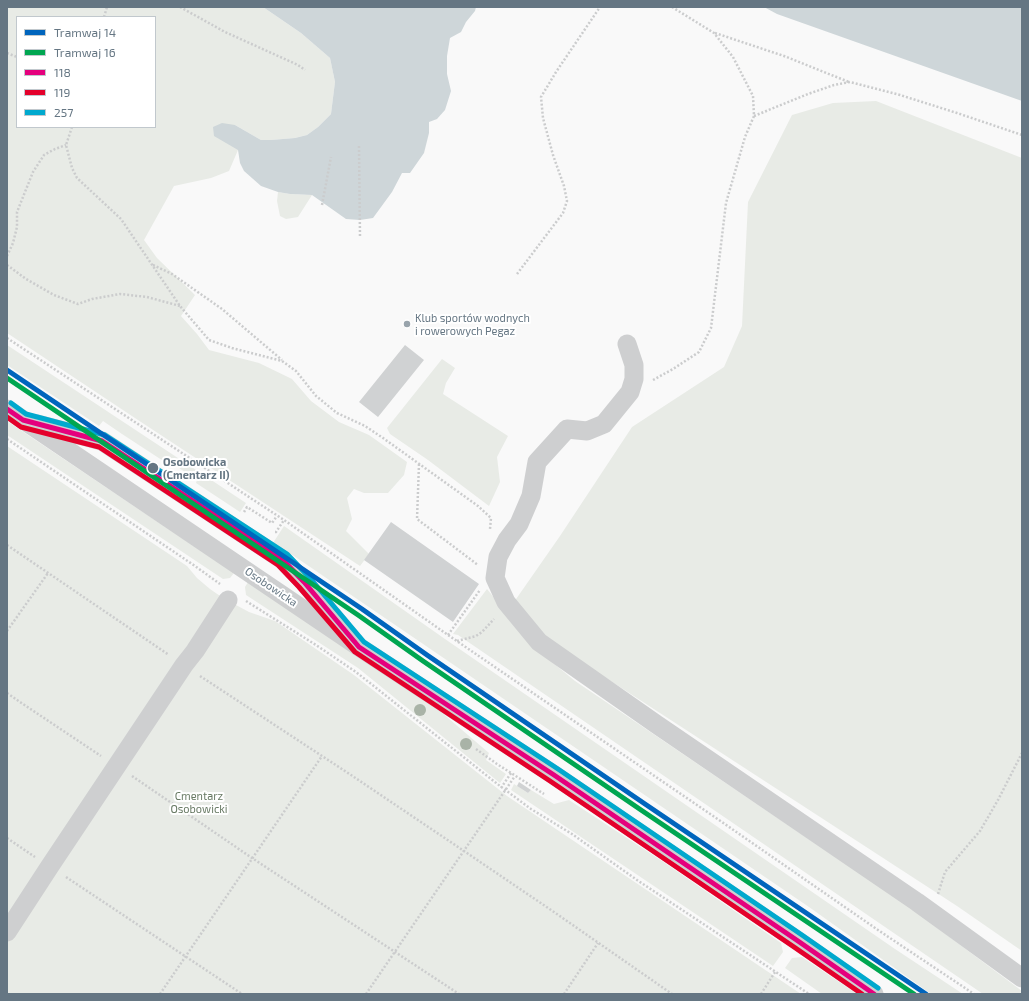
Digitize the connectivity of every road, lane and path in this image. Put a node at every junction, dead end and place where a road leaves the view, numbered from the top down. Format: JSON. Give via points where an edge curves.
{"nodes":[{"id":1,"x":180,"y":7,"type":"edge"},
{"id":2,"x":600,"y":7,"type":"edge"},
{"id":3,"x":672,"y":7,"type":"edge"},
{"id":4,"x":714,"y":33,"type":"junction"},
{"id":5,"x":305,"y":70,"type":"dead end"},
{"id":6,"x":850,"y":82,"type":"junction"},
{"id":7,"x":754,"y":116,"type":"junction"},
{"id":8,"x":72,"y":128,"type":"edge"},
{"id":9,"x":1022,"y":135,"type":"edge"},
{"id":10,"x":66,"y":145,"type":"junction"},
{"id":11,"x":359,"y":146,"type":"dead end"},
{"id":12,"x":331,"y":157,"type":"dead end"},
{"id":13,"x":322,"y":205,"type":"dead end"},
{"id":14,"x":360,"y":237,"type":"dead end"},
{"id":15,"x":7,"y":256,"type":"edge"},
{"id":16,"x":7,"y":265,"type":"edge"},
{"id":17,"x":152,"y":265,"type":"junction"},
{"id":18,"x":517,"y":274,"type":"dead end"},
{"id":19,"x":180,"y":306,"type":"junction"},
{"id":20,"x":7,"y":338,"type":"edge"},
{"id":21,"x":627,"y":344,"type":"dead end"},
{"id":22,"x":282,"y":361,"type":"junction"},
{"id":23,"x":630,"y":392,"type":"junction"},
{"id":24,"x":7,"y":409,"type":"edge"},
{"id":25,"x":22,"y":420,"type":"junction"},
{"id":26,"x":7,"y":439,"type":"edge"},
{"id":27,"x":419,"y":464,"type":"junction"},
{"id":28,"x":478,"y":506,"type":"dead end"},
{"id":29,"x":250,"y":516,"type":"dead end"},
{"id":30,"x":277,"y":516,"type":"junction"},
{"id":31,"x":284,"y":520,"type":"junction"},
{"id":32,"x":276,"y":532,"type":"dead end"},
{"id":33,"x":7,"y":545,"type":"edge"},
{"id":34,"x":48,"y":573,"type":"junction"},
{"id":35,"x":495,"y":578,"type":"junction"},
{"id":36,"x":233,"y":596,"type":"junction"},
{"id":37,"x":506,"y":602,"type":"junction"},
{"id":38,"x":468,"y":607,"type":"dead end"},
{"id":39,"x":7,"y":632,"type":"edge"},
{"id":40,"x":448,"y":635,"type":"junction"},
{"id":41,"x":456,"y":641,"type":"junction"},
{"id":42,"x":359,"y":647,"type":"junction"},
{"id":43,"x":184,"y":665,"type":"junction"},
{"id":44,"x":7,"y":693,"type":"edge"},
{"id":45,"x":476,"y":749,"type":"dead end"},
{"id":46,"x":1022,"y":753,"type":"edge"},
{"id":47,"x":322,"y":756,"type":"junction"},
{"id":48,"x":117,"y":766,"type":"junction"},
{"id":49,"x":511,"y":773,"type":"junction"},
{"id":50,"x":515,"y":776,"type":"junction"},
{"id":51,"x":502,"y":788,"type":"junction"},
{"id":52,"x":505,"y":790,"type":"junction"},
{"id":53,"x":545,"y":794,"type":"dead end"},
{"id":54,"x":7,"y":838,"type":"edge"},
{"id":55,"x":464,"y":850,"type":"junction"},
{"id":56,"x":252,"y":858,"type":"junction"},
{"id":57,"x":50,"y":866,"type":"junction"},
{"id":58,"x":933,"y":914,"type":"junction"},
{"id":59,"x":7,"y":932,"type":"edge"},
{"id":60,"x":598,"y":943,"type":"junction"},
{"id":61,"x":395,"y":952,"type":"junction"},
{"id":62,"x":185,"y":956,"type":"junction"},
{"id":63,"x":775,"y":972,"type":"junction"},
{"id":64,"x":1022,"y":978,"type":"edge"},
{"id":65,"x":160,"y":994,"type":"edge"},
{"id":66,"x":242,"y":994,"type":"edge"},
{"id":67,"x":366,"y":994,"type":"edge"},
{"id":68,"x":459,"y":994,"type":"edge"},
{"id":69,"x":564,"y":994,"type":"edge"},
{"id":70,"x":672,"y":994,"type":"edge"},
{"id":71,"x":761,"y":994,"type":"edge"},
{"id":72,"x":809,"y":994,"type":"edge"},
{"id":73,"x":874,"y":994,"type":"edge"},
{"id":74,"x":974,"y":994,"type":"edge"}],
"edges":[{"from":1,"to":5,"type":"path","via":[[225,32]]},
{"from":2,"to":18,"type":"path","via":[[541,97],[543,118],[567,202],[563,213]]},
{"from":3,"to":4,"type":"path"},
{"from":4,"to":6,"type":"path","via":[[784,56]]},
{"from":4,"to":7,"type":"path","via":[[733,57],[753,96]]},
{"from":6,"to":7,"type":"path","via":[[808,94]]},
{"from":6,"to":9,"type":"path","via":[[900,95]]},
{"from":7,"to":23,"type":"path","via":[[745,137],[726,203],[711,328],[699,352]]},
{"from":8,"to":10,"type":"path"},
{"from":10,"to":15,"type":"path","via":[[44,155],[33,172],[17,212],[17,227]]},
{"from":10,"to":17,"type":"path","via":[[77,178],[121,218]]},
{"from":11,"to":14,"type":"path"},
{"from":12,"to":13,"type":"path"},
{"from":16,"to":19,"type":"path","via":[[54,295],[78,304],[120,294],[147,297]]},
{"from":17,"to":19,"type":"path"},
{"from":17,"to":22,"type":"path","via":[[172,274],[222,309]]},
{"from":19,"to":22,"type":"path","via":[[209,340]]},
{"from":20,"to":30,"type":"path"},
{"from":21,"to":23,"type":"street","via":[[634,365],[634,379]]},
{"from":22,"to":27,"type":"path","via":[[296,371],[316,396],[337,413],[365,426]]},
{"from":23,"to":35,"type":"street","via":[[604,424],[587,431],[567,429],[537,462],[531,496],[519,524],[498,557]]},
{"from":24,"to":25,"type":"street","name":"Osobowicka"},
{"from":25,"to":42,"type":"street","name":"Osobowicka"},
{"from":25,"to":42,"type":"street","via":[[102,441],[283,560]]},
{"from":26,"to":36,"type":"path","via":[[195,566]]},
{"from":27,"to":28,"type":"path"},
{"from":27,"to":35,"type":"path","via":[[417,519]]},
{"from":29,"to":30,"type":"path","via":[[244,512],[247,507],[272,523]]},
{"from":30,"to":31,"type":"path"},
{"from":31,"to":32,"type":"path"},
{"from":31,"to":40,"type":"path"},
{"from":33,"to":34,"type":"path"},
{"from":34,"to":39,"type":"path"},
{"from":34,"to":43,"type":"path"},
{"from":35,"to":37,"type":"street"},
{"from":36,"to":43,"type":"street"},
{"from":36,"to":51,"type":"path","via":[[356,672]]},
{"from":37,"to":41,"type":"path","via":[[482,632]]},
{"from":37,"to":58,"type":"street","via":[[539,642]]},
{"from":38,"to":40,"type":"path"},
{"from":40,"to":41,"type":"path"},
{"from":41,"to":74,"type":"path"},
{"from":42,"to":73,"type":"street","name":"Osobowicka","via":[[554,775]]},
{"from":43,"to":47,"type":"path"},
{"from":43,"to":48,"type":"street"},
{"from":44,"to":48,"type":"path"},
{"from":45,"to":49,"type":"path"},
{"from":46,"to":58,"type":"path","via":[[980,832],[945,872]]},
{"from":47,"to":55,"type":"path"},
{"from":47,"to":56,"type":"path"},
{"from":48,"to":56,"type":"path"},
{"from":48,"to":57,"type":"street"},
{"from":49,"to":50,"type":"path"},
{"from":49,"to":51,"type":"path"},
{"from":50,"to":52,"type":"path"},
{"from":50,"to":53,"type":"path"},
{"from":51,"to":52,"type":"path"},
{"from":52,"to":55,"type":"path"},
{"from":52,"to":63,"type":"path"},
{"from":54,"to":57,"type":"path"},
{"from":55,"to":60,"type":"path"},
{"from":55,"to":61,"type":"path"},
{"from":56,"to":61,"type":"path"},
{"from":56,"to":62,"type":"path"},
{"from":57,"to":59,"type":"street"},
{"from":57,"to":62,"type":"path"},
{"from":58,"to":64,"type":"street"},
{"from":60,"to":69,"type":"path"},
{"from":60,"to":70,"type":"path"},
{"from":61,"to":67,"type":"path"},
{"from":61,"to":68,"type":"path"},
{"from":62,"to":65,"type":"path"},
{"from":62,"to":66,"type":"path"},
{"from":63,"to":71,"type":"path"},
{"from":63,"to":72,"type":"path"}]}
